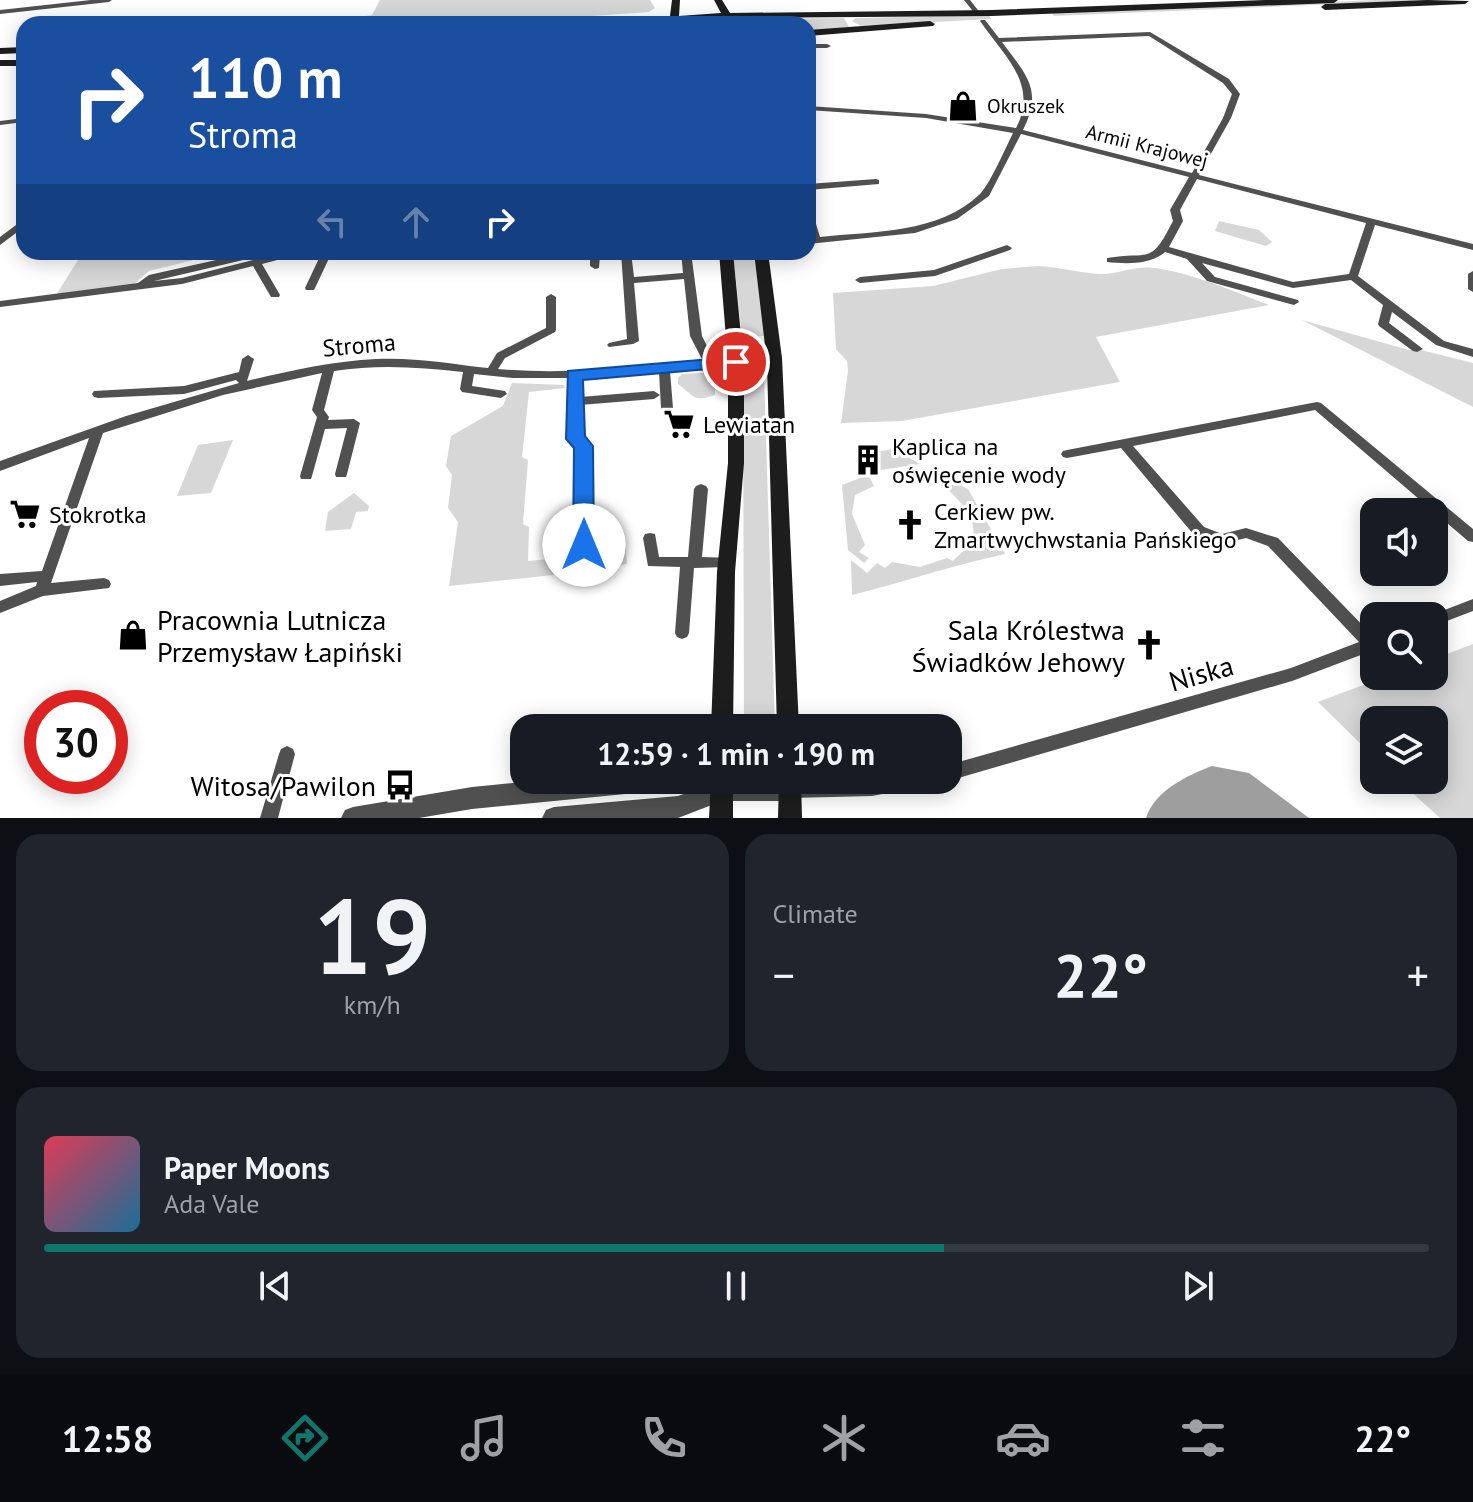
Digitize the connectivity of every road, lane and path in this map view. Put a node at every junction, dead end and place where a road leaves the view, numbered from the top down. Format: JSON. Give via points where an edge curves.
{"nodes":[{"id":1,"x":109,"y":0,"type":"edge"},
{"id":2,"x":967,"y":0,"type":"edge"},
{"id":3,"x":1334,"y":0,"type":"edge"},
{"id":4,"x":1464,"y":0,"type":"edge"},
{"id":5,"x":72,"y":2,"type":"edge"},
{"id":6,"x":1262,"y":2,"type":"edge"},
{"id":7,"x":1473,"y":3,"type":"edge"},
{"id":8,"x":0,"y":12,"type":"edge"},
{"id":9,"x":858,"y":15,"type":"junction"},
{"id":10,"x":1044,"y":15,"type":"junction"},
{"id":11,"x":816,"y":17,"type":"edge"},
{"id":12,"x":980,"y":17,"type":"junction"},
{"id":13,"x":865,"y":29,"type":"junction"},
{"id":14,"x":1088,"y":29,"type":"dead end"},
{"id":15,"x":816,"y":32,"type":"edge"},
{"id":16,"x":1021,"y":39,"type":"junction"},
{"id":17,"x":997,"y":40,"type":"junction"},
{"id":18,"x":816,"y":46,"type":"edge"},
{"id":19,"x":827,"y":46,"type":"dead end"},
{"id":20,"x":816,"y":109,"type":"edge"},
{"id":21,"x":1017,"y":131,"type":"junction"},
{"id":22,"x":1192,"y":176,"type":"junction"},
{"id":23,"x":876,"y":182,"type":"dead end"},
{"id":24,"x":816,"y":186,"type":"edge"},
{"id":25,"x":1371,"y":221,"type":"junction"},
{"id":26,"x":16,"y":229,"type":"edge"},
{"id":27,"x":816,"y":241,"type":"edge"},
{"id":28,"x":0,"y":242,"type":"edge"},
{"id":29,"x":1473,"y":247,"type":"edge"},
{"id":30,"x":1007,"y":248,"type":"dead end"},
{"id":31,"x":1164,"y":249,"type":"junction"},
{"id":32,"x":1191,"y":257,"type":"junction"},
{"id":33,"x":239,"y":260,"type":"edge"},
{"id":34,"x":261,"y":260,"type":"edge"},
{"id":35,"x":323,"y":260,"type":"edge"},
{"id":36,"x":595,"y":260,"type":"edge"},
{"id":37,"x":627,"y":260,"type":"edge"},
{"id":38,"x":687,"y":260,"type":"edge"},
{"id":39,"x":727,"y":260,"type":"edge"},
{"id":40,"x":762,"y":260,"type":"edge"},
{"id":41,"x":1111,"y":260,"type":"dead end"},
{"id":42,"x":256,"y":263,"type":"junction"},
{"id":43,"x":595,"y":266,"type":"dead end"},
{"id":44,"x":1473,"y":274,"type":"edge"},
{"id":45,"x":688,"y":276,"type":"junction"},
{"id":46,"x":1353,"y":277,"type":"junction"},
{"id":47,"x":629,"y":280,"type":"junction"},
{"id":48,"x":860,"y":280,"type":"dead end"},
{"id":49,"x":138,"y":288,"type":"junction"},
{"id":50,"x":310,"y":288,"type":"dead end"},
{"id":51,"x":1473,"y":289,"type":"edge"},
{"id":52,"x":275,"y":295,"type":"dead end"},
{"id":53,"x":551,"y":297,"type":"dead end"},
{"id":54,"x":1294,"y":302,"type":"dead end"},
{"id":55,"x":0,"y":304,"type":"edge"},
{"id":56,"x":1389,"y":304,"type":"junction"},
{"id":57,"x":613,"y":345,"type":"dead end"},
{"id":58,"x":1417,"y":349,"type":"dead end"},
{"id":59,"x":1473,"y":353,"type":"edge"},
{"id":60,"x":774,"y":358,"type":"junction"},
{"id":61,"x":248,"y":359,"type":"dead end"},
{"id":62,"x":736,"y":362,"type":"junction"},
{"id":63,"x":710,"y":364,"type":"junction"},
{"id":64,"x":469,"y":368,"type":"junction"},
{"id":65,"x":664,"y":368,"type":"junction"},
{"id":66,"x":329,"y":369,"type":"junction"},
{"id":67,"x":492,"y":370,"type":"junction"},
{"id":68,"x":574,"y":375,"type":"junction"},
{"id":69,"x":242,"y":381,"type":"junction"},
{"id":70,"x":98,"y":394,"type":"dead end"},
{"id":71,"x":501,"y":394,"type":"dead end"},
{"id":72,"x":654,"y":395,"type":"dead end"},
{"id":73,"x":575,"y":401,"type":"junction"},
{"id":74,"x":667,"y":408,"type":"dead end"},
{"id":75,"x":320,"y":425,"type":"junction"},
{"id":76,"x":97,"y":432,"type":"junction"},
{"id":77,"x":1124,"y":443,"type":"junction"},
{"id":78,"x":1067,"y":454,"type":"dead end"},
{"id":79,"x":0,"y":466,"type":"edge"},
{"id":80,"x":341,"y":474,"type":"dead end"},
{"id":81,"x":306,"y":476,"type":"dead end"},
{"id":82,"x":701,"y":489,"type":"dead end"},
{"id":83,"x":1473,"y":537,"type":"edge"},
{"id":84,"x":650,"y":538,"type":"dead end"},
{"id":85,"x":584,"y":545,"type":"dead end"},
{"id":86,"x":727,"y":562,"type":"junction"},
{"id":87,"x":690,"y":563,"type":"junction"},
{"id":88,"x":0,"y":580,"type":"edge"},
{"id":89,"x":44,"y":583,"type":"junction"},
{"id":90,"x":104,"y":584,"type":"dead end"},
{"id":91,"x":1473,"y":605,"type":"edge"},
{"id":92,"x":0,"y":607,"type":"edge"},
{"id":93,"x":1448,"y":615,"type":"edge"},
{"id":94,"x":1360,"y":632,"type":"edge"},
{"id":95,"x":682,"y":633,"type":"dead end"},
{"id":96,"x":1360,"y":648,"type":"edge"},
{"id":97,"x":722,"y":714,"type":"edge"},
{"id":98,"x":787,"y":714,"type":"edge"},
{"id":99,"x":287,"y":754,"type":"dead end"},
{"id":100,"x":962,"y":769,"type":"edge"},
{"id":101,"x":513,"y":794,"type":"edge"},
{"id":102,"x":704,"y":794,"type":"edge"},
{"id":103,"x":722,"y":794,"type":"edge"},
{"id":104,"x":790,"y":794,"type":"edge"},
{"id":105,"x":269,"y":818,"type":"edge"},
{"id":106,"x":353,"y":818,"type":"edge"},
{"id":107,"x":554,"y":818,"type":"edge"},
{"id":108,"x":721,"y":818,"type":"edge"},
{"id":109,"x":790,"y":818,"type":"edge"}],
"edges":[{"from":1,"to":5,"type":"street"},
{"from":2,"to":12,"type":"street"},
{"from":3,"to":6,"type":"main road"},
{"from":4,"to":7,"type":"main road"},
{"from":4,"to":10,"type":"main road"},
{"from":5,"to":8,"type":"street"},
{"from":6,"to":10,"type":"main road"},
{"from":9,"to":11,"type":"main road"},
{"from":9,"to":12,"type":"main road"},
{"from":9,"to":13,"type":"main road","via":[[846,21]]},
{"from":10,"to":12,"type":"main road"},
{"from":12,"to":13,"type":"main road"},
{"from":12,"to":17,"type":"street"},
{"from":13,"to":15,"type":"main road"},
{"from":14,"to":16,"type":"street","via":[[1021,32]]},
{"from":16,"to":17,"type":"street"},
{"from":16,"to":22,"type":"street","via":[[1150,34],[1226,81],[1236,100]]},
{"from":17,"to":21,"type":"street","via":[[1029,90],[1026,116]]},
{"from":18,"to":19,"type":"street"},
{"from":20,"to":21,"type":"street","name":"Armii Krajowej","via":[[926,116]]},
{"from":21,"to":22,"type":"street","name":"Armii Krajowej"},
{"from":21,"to":27,"type":"street","via":[[986,194],[954,217],[892,235]]},
{"from":22,"to":25,"type":"street","name":"Armii Krajowej"},
{"from":22,"to":31,"type":"street"},
{"from":23,"to":24,"type":"street"},
{"from":25,"to":29,"type":"street","name":"Armii Krajowej"},
{"from":25,"to":46,"type":"street"},
{"from":26,"to":28,"type":"street"},
{"from":30,"to":48,"type":"street","via":[[935,273]]},
{"from":31,"to":32,"type":"street"},
{"from":31,"to":41,"type":"street","via":[[1153,258]]},
{"from":32,"to":46,"type":"street","via":[[1293,285]]},
{"from":32,"to":54,"type":"street","via":[[1211,279]]},
{"from":33,"to":49,"type":"street","via":[[153,277]]},
{"from":34,"to":42,"type":"street"},
{"from":35,"to":50,"type":"street"},
{"from":36,"to":43,"type":"street"},
{"from":37,"to":47,"type":"street"},
{"from":38,"to":45,"type":"street"},
{"from":39,"to":62,"type":"main road"},
{"from":40,"to":60,"type":"main road"},
{"from":42,"to":49,"type":"street"},
{"from":42,"to":52,"type":"street"},
{"from":44,"to":51,"type":"street"},
{"from":45,"to":47,"type":"street"},
{"from":45,"to":63,"type":"street","via":[[696,336]]},
{"from":46,"to":56,"type":"street"},
{"from":47,"to":57,"type":"street","via":[[633,341]]},
{"from":49,"to":55,"type":"street"},
{"from":53,"to":67,"type":"street","via":[[551,330],[501,356]]},
{"from":56,"to":58,"type":"street","via":[[1383,324]]},
{"from":56,"to":59,"type":"street","via":[[1440,343]]},
{"from":60,"to":62,"type":"main road"},
{"from":60,"to":98,"type":"main road"},
{"from":61,"to":69,"type":"street"},
{"from":62,"to":63,"type":"street","name":"Stroma"},
{"from":62,"to":86,"type":"main road","via":[[736,463]]},
{"from":63,"to":65,"type":"street","name":"Stroma"},
{"from":64,"to":66,"type":"street","name":"Stroma","via":[[411,363]]},
{"from":64,"to":67,"type":"street","name":"Stroma"},
{"from":64,"to":71,"type":"street","via":[[466,389]]},
{"from":65,"to":68,"type":"street","name":"Stroma"},
{"from":65,"to":74,"type":"street"},
{"from":66,"to":69,"type":"street","name":"Stroma"},
{"from":66,"to":75,"type":"street","via":[[318,410],[323,417]]},
{"from":67,"to":68,"type":"street","name":"Stroma"},
{"from":68,"to":73,"type":"street"},
{"from":69,"to":70,"type":"street"},
{"from":69,"to":76,"type":"street","name":"Stroma"},
{"from":72,"to":73,"type":"street"},
{"from":73,"to":85,"type":"street","via":[[575,439],[584,446]]},
{"from":75,"to":80,"type":"street","via":[[354,423]]},
{"from":75,"to":81,"type":"street"},
{"from":76,"to":79,"type":"street","name":"Stroma"},
{"from":76,"to":89,"type":"street"},
{"from":77,"to":78,"type":"street"},
{"from":77,"to":83,"type":"street","via":[[1317,406]]},
{"from":77,"to":94,"type":"street","via":[[1199,531],[1222,539],[1246,533],[1273,542]]},
{"from":82,"to":87,"type":"street"},
{"from":84,"to":87,"type":"street","via":[[653,562]]},
{"from":86,"to":87,"type":"street"},
{"from":86,"to":97,"type":"main road"},
{"from":87,"to":95,"type":"street"},
{"from":88,"to":89,"type":"street"},
{"from":89,"to":90,"type":"street"},
{"from":89,"to":92,"type":"street"},
{"from":91,"to":93,"type":"street"},
{"from":96,"to":100,"type":"street","name":"Niska","via":[[1292,674]]},
{"from":99,"to":105,"type":"street"},
{"from":101,"to":106,"type":"street"},
{"from":102,"to":107,"type":"street","via":[[678,807]]},
{"from":103,"to":108,"type":"main road"},
{"from":104,"to":109,"type":"main road"}]}
